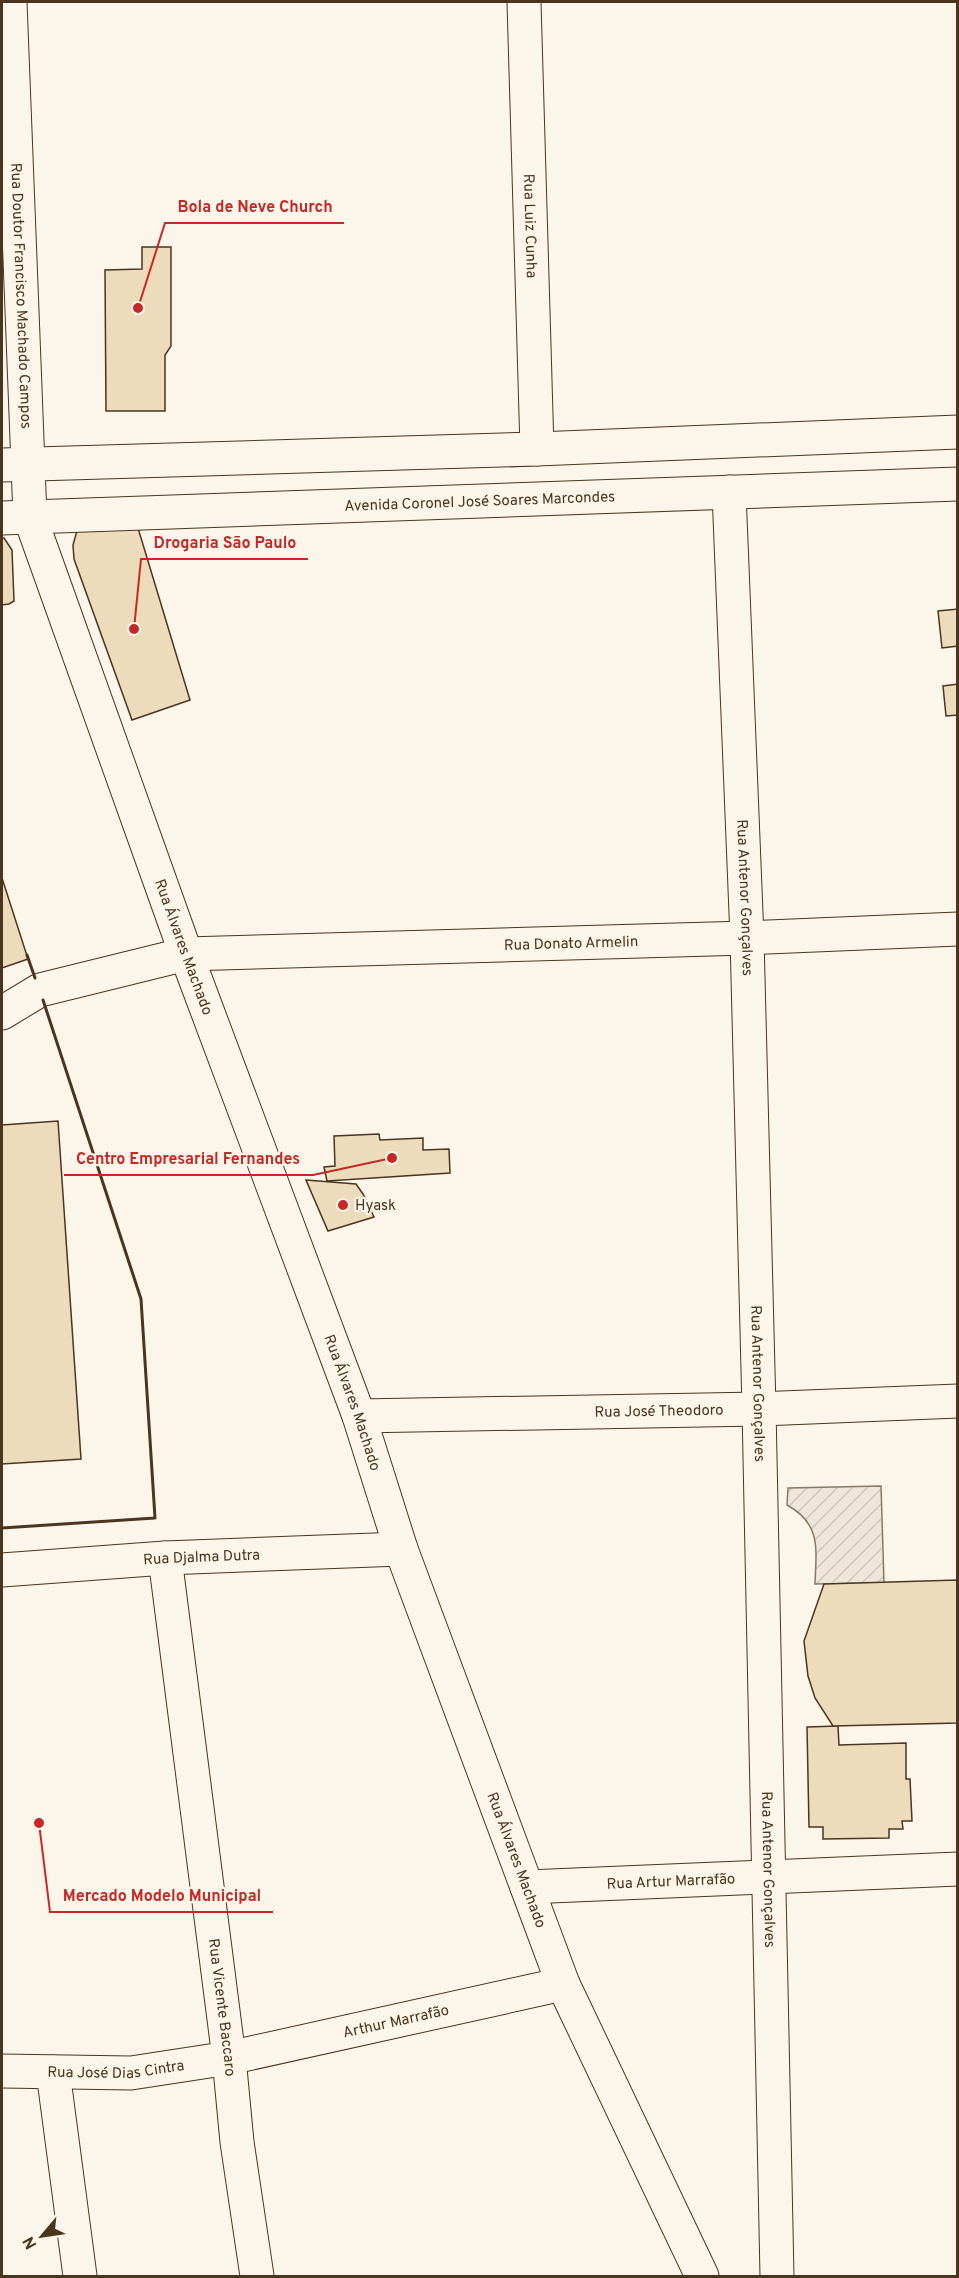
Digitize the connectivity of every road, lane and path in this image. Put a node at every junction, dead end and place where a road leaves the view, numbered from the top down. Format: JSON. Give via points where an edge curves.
{"nodes":[{"id":1,"x":10,"y":2,"type":"edge"},
{"id":2,"x":524,"y":2,"type":"edge"},
{"id":3,"x":957,"y":432,"type":"edge"},
{"id":4,"x":537,"y":449,"type":"junction"},
{"id":5,"x":502,"y":450,"type":"junction"},
{"id":6,"x":15,"y":465,"type":"edge"},
{"id":7,"x":957,"y":484,"type":"edge"},
{"id":8,"x":729,"y":492,"type":"junction"},
{"id":9,"x":503,"y":500,"type":"junction"},
{"id":10,"x":16,"y":518,"type":"edge"},
{"id":11,"x":957,"y":929,"type":"edge"},
{"id":12,"x":747,"y":938,"type":"junction"},
{"id":13,"x":186,"y":954,"type":"junction"},
{"id":14,"x":2,"y":1013,"type":"edge"},
{"id":15,"x":957,"y":1401,"type":"edge"},
{"id":16,"x":759,"y":1409,"type":"junction"},
{"id":17,"x":359,"y":1416,"type":"junction"},
{"id":18,"x":401,"y":1549,"type":"junction"},
{"id":19,"x":165,"y":1558,"type":"junction"},
{"id":20,"x":2,"y":1570,"type":"edge"},
{"id":21,"x":957,"y":1869,"type":"edge"},
{"id":22,"x":767,"y":1877,"type":"junction"},
{"id":23,"x":527,"y":1887,"type":"junction"},
{"id":24,"x":563,"y":1984,"type":"junction"},
{"id":25,"x":229,"y":2058,"type":"junction"},
{"id":26,"x":2,"y":2071,"type":"edge"},
{"id":27,"x":53,"y":2072,"type":"junction"},
{"id":28,"x":80,"y":2277,"type":"edge"},
{"id":29,"x":257,"y":2277,"type":"edge"},
{"id":30,"x":702,"y":2277,"type":"edge"},
{"id":31,"x":777,"y":2277,"type":"edge"}],
"edges":[{"from":1,"to":6,"type":"street","name":"Rua Doutor Francisco Machado Campos"},
{"from":2,"to":4,"type":"street","name":"Rua Luiz Cunha"},
{"from":3,"to":4,"type":"street"},
{"from":4,"to":5,"type":"street"},
{"from":5,"to":6,"type":"street"},
{"from":5,"to":9,"type":"street"},
{"from":6,"to":10,"type":"street","name":"Rua Doutor Francisco Machado Campos"},
{"from":7,"to":8,"type":"street","name":"Avenida Coronel José Soares Marcondes"},
{"from":8,"to":9,"type":"street","name":"Avenida Coronel José Soares Marcondes"},
{"from":8,"to":12,"type":"street","name":"Rua Antenor Gonçalves"},
{"from":9,"to":10,"type":"street","name":"Avenida Coronel José Soares Marcondes"},
{"from":10,"to":13,"type":"street","name":"Rua Álvares Machado"},
{"from":11,"to":12,"type":"street","name":"Rua Donato Armelin"},
{"from":12,"to":13,"type":"street","name":"Rua Donato Armelin"},
{"from":12,"to":16,"type":"street","name":"Rua Antenor Gonçalves"},
{"from":13,"to":14,"type":"street","name":"Rua Donato Armelin","via":[[40,990]]},
{"from":13,"to":17,"type":"street","name":"Rua Álvares Machado"},
{"from":15,"to":16,"type":"street","name":"Rua José Theodoro"},
{"from":16,"to":17,"type":"street","name":"Rua José Theodoro"},
{"from":16,"to":22,"type":"street","name":"Rua Antenor Gonçalves"},
{"from":17,"to":18,"type":"street","name":"Rua Álvares Machado"},
{"from":18,"to":19,"type":"street","name":"Rua Djalma Dutra"},
{"from":18,"to":23,"type":"street","name":"Rua Álvares Machado"},
{"from":19,"to":20,"type":"street","name":"Rua Djalma Dutra"},
{"from":19,"to":25,"type":"street","name":"Rua Vicente Baccaro"},
{"from":21,"to":22,"type":"street","name":"Rua Artur Marrafão"},
{"from":22,"to":23,"type":"street","name":"Rua Artur Marrafão"},
{"from":22,"to":31,"type":"street","name":"Rua Antenor Gonçalves"},
{"from":23,"to":24,"type":"street","name":"Rua Álvares Machado"},
{"from":24,"to":25,"type":"street","name":"Arthur Marrafão"},
{"from":24,"to":30,"type":"street","name":"Rua Álvares Machado"},
{"from":25,"to":27,"type":"street","name":"Rua José Dias Cintra","via":[[131,2073]]},
{"from":25,"to":29,"type":"street","name":"Rua Vicente Baccaro"},
{"from":26,"to":27,"type":"street","name":"Rua José Dias Cintra"},
{"from":27,"to":28,"type":"street"}]}
